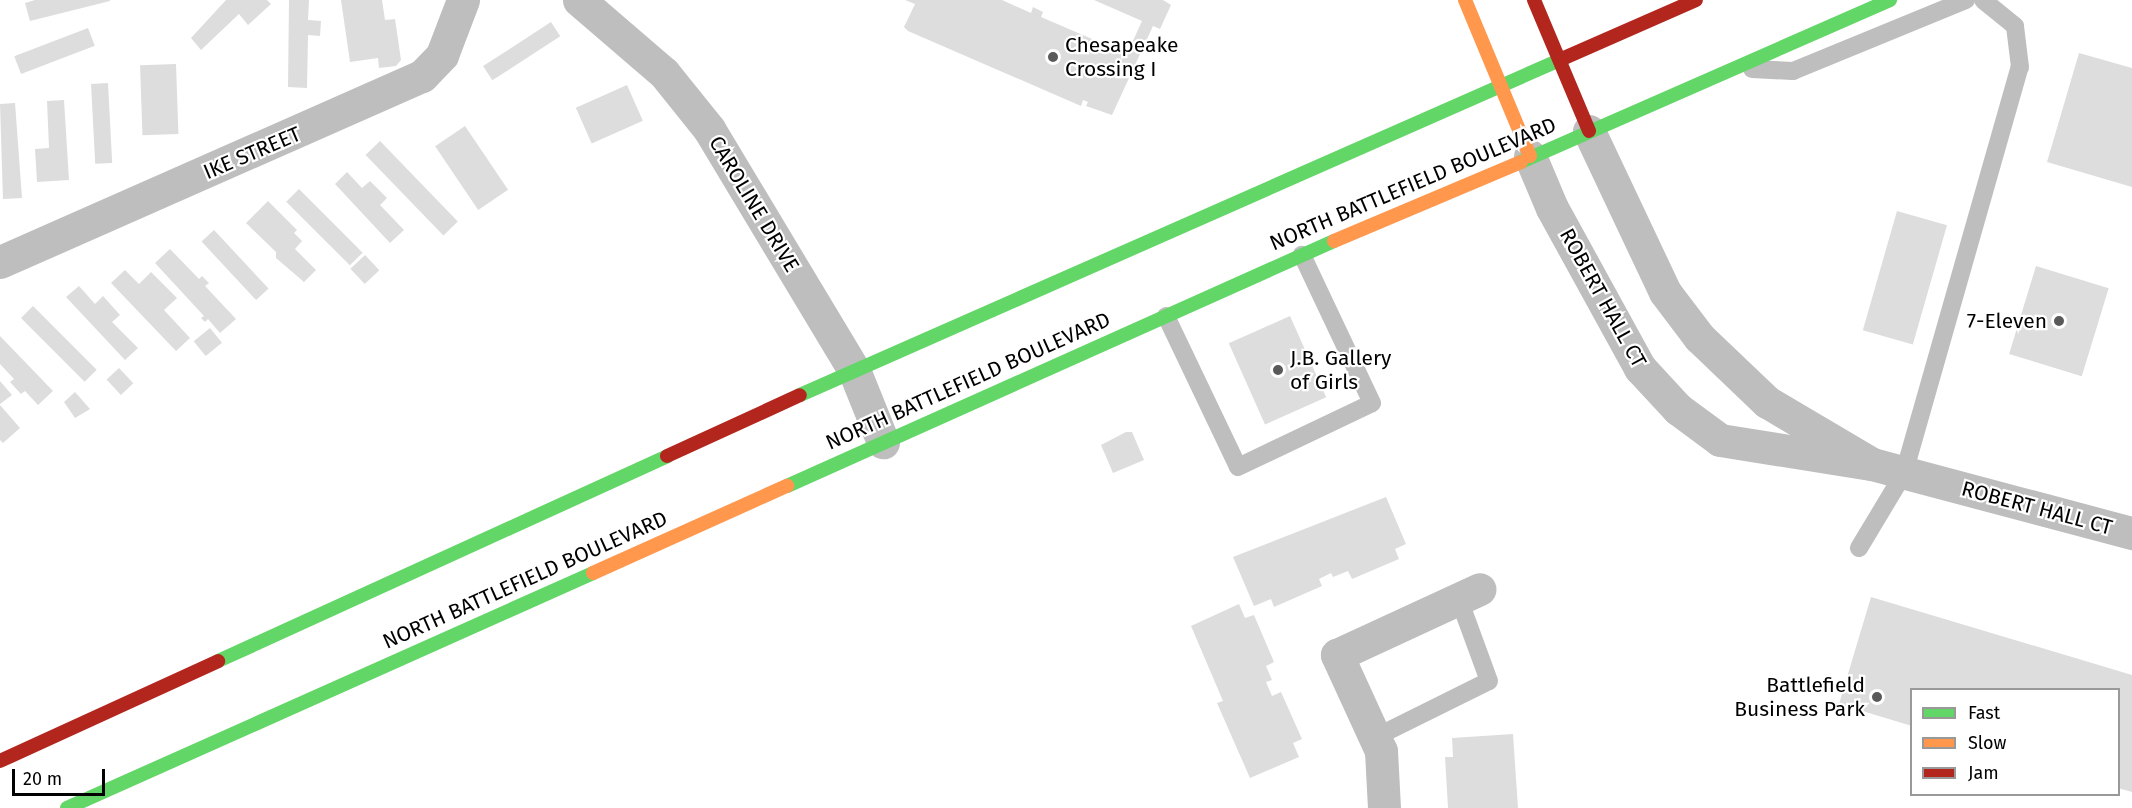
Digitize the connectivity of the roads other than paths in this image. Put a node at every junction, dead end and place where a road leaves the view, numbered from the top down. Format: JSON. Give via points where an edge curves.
{"nodes":[{"id":1,"x":463,"y":0,"type":"edge"},
{"id":2,"x":579,"y":0,"type":"edge"},
{"id":3,"x":1465,"y":0,"type":"edge"},
{"id":4,"x":1534,"y":0,"type":"edge"},
{"id":5,"x":1696,"y":0,"type":"edge"},
{"id":6,"x":1890,"y":0,"type":"edge"},
{"id":7,"x":1966,"y":0,"type":"edge"},
{"id":8,"x":1983,"y":0,"type":"edge"},
{"id":9,"x":1560,"y":58,"type":"junction"},
{"id":10,"x":1741,"y":68,"type":"junction"},
{"id":11,"x":1501,"y":84,"type":"junction"},
{"id":12,"x":1589,"y":131,"type":"junction"},
{"id":13,"x":1530,"y":156,"type":"junction"},
{"id":14,"x":1302,"y":255,"type":"junction"},
{"id":15,"x":0,"y":262,"type":"edge"},
{"id":16,"x":1166,"y":316,"type":"junction"},
{"id":17,"x":854,"y":370,"type":"junction"},
{"id":18,"x":883,"y":442,"type":"junction"},
{"id":19,"x":1872,"y":464,"type":"junction"},
{"id":20,"x":1904,"y":472,"type":"junction"},
{"id":21,"x":2132,"y":533,"type":"edge"},
{"id":22,"x":1860,"y":548,"type":"dead end"},
{"id":23,"x":1469,"y":594,"type":"joint"},
{"id":24,"x":1374,"y":738,"type":"junction"},
{"id":25,"x":0,"y":760,"type":"edge"},
{"id":26,"x":67,"y":808,"type":"edge"},
{"id":27,"x":1384,"y":808,"type":"edge"}],
"edges":[{"from":1,"to":15,"type":"street","name":"IKE STREET","via":[[442,55],[422,76]]},
{"from":2,"to":17,"type":"street","name":"CAROLINE DRIVE","via":[[626,38],[687,99]]},
{"from":3,"to":11,"type":"main road"},
{"from":4,"to":9,"type":"main road"},
{"from":5,"to":9,"type":"main road"},
{"from":6,"to":10,"type":"main road","name":"NORTH BATTLEFIELD BOULEVARD"},
{"from":7,"to":10,"type":"lane","via":[[1793,71]]},
{"from":8,"to":20,"type":"lane","via":[[2015,26],[2020,67]]},
{"from":9,"to":11,"type":"main road"},
{"from":9,"to":12,"type":"main road"},
{"from":10,"to":12,"type":"main road","name":"NORTH BATTLEFIELD BOULEVARD"},
{"from":11,"to":13,"type":"main road"},
{"from":11,"to":17,"type":"main road"},
{"from":12,"to":13,"type":"main road","name":"NORTH BATTLEFIELD BOULEVARD"},
{"from":12,"to":19,"type":"street","name":"ROBERT HALL CT","via":[[1665,292],[1699,336],[1767,402]]},
{"from":13,"to":14,"type":"main road","name":"NORTH BATTLEFIELD BOULEVARD"},
{"from":13,"to":19,"type":"street","name":"ROBERT HALL CT","via":[[1552,208],[1640,368],[1678,409],[1720,440]]},
{"from":14,"to":16,"type":"main road","name":"NORTH BATTLEFIELD BOULEVARD"},
{"from":14,"to":16,"type":"lane","via":[[1372,403],[1238,467]]},
{"from":16,"to":18,"type":"main road","name":"NORTH BATTLEFIELD BOULEVARD"},
{"from":17,"to":18,"type":"street","name":"CAROLINE DRIVE"},
{"from":17,"to":25,"type":"main road"},
{"from":18,"to":26,"type":"main road","name":"NORTH BATTLEFIELD BOULEVARD"},
{"from":19,"to":20,"type":"street","name":"ROBERT HALL CT"},
{"from":20,"to":21,"type":"street","name":"ROBERT HALL CT"},
{"from":20,"to":22,"type":"lane"},
{"from":23,"to":24,"type":"lane","via":[[1489,681]]},
{"from":23,"to":24,"type":"street","via":[[1337,655]]},
{"from":24,"to":27,"type":"street","via":[[1381,752]]}]}
